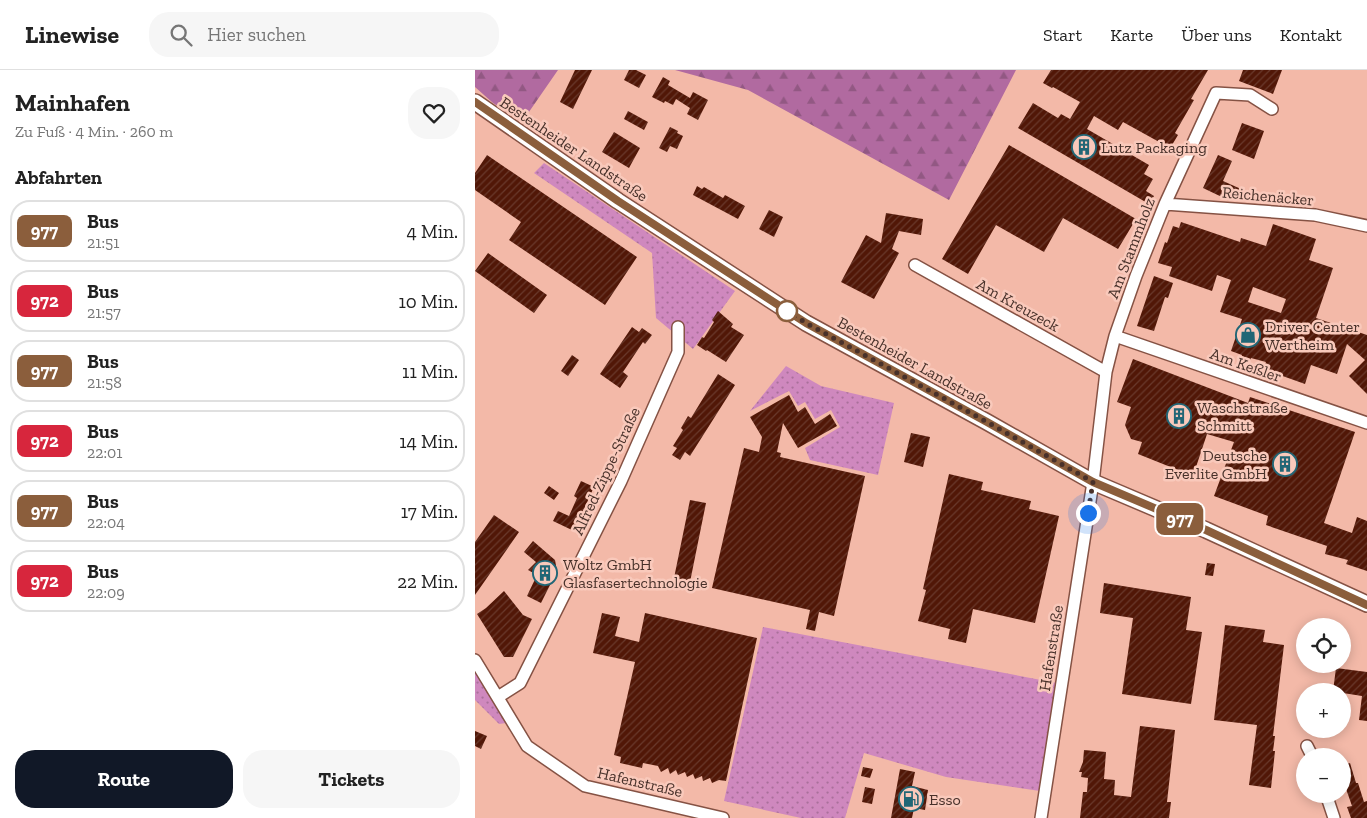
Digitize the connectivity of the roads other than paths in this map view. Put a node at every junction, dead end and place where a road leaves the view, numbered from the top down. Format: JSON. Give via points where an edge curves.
{"nodes":[{"id":1,"x":475,"y":102,"type":"edge"},
{"id":2,"x":1272,"y":109,"type":"dead end"},
{"id":3,"x":1165,"y":204,"type":"junction"},
{"id":4,"x":1367,"y":226,"type":"edge"},
{"id":5,"x":915,"y":265,"type":"dead end"},
{"id":6,"x":678,"y":327,"type":"dead end"},
{"id":7,"x":1115,"y":336,"type":"junction"},
{"id":8,"x":1106,"y":372,"type":"junction"},
{"id":9,"x":1367,"y":423,"type":"edge"},
{"id":10,"x":1093,"y":482,"type":"junction"},
{"id":11,"x":1367,"y":604,"type":"edge"},
{"id":12,"x":475,"y":660,"type":"edge"},
{"id":13,"x":498,"y":697,"type":"junction"},
{"id":14,"x":1329,"y":803,"type":"edge"},
{"id":15,"x":723,"y":818,"type":"edge"},
{"id":16,"x":1041,"y":818,"type":"edge"},
{"id":17,"x":1334,"y":818,"type":"edge"}],
"edges":[{"from":1,"to":10,"type":"main road","name":"Bestenheider Landstraße","via":[[618,201],[806,323]]},
{"from":2,"to":3,"type":"street","name":"Am Stammholz","via":[[1250,95],[1216,93]]},
{"from":3,"to":4,"type":"street","name":"Reichenäcker","via":[[1315,215]]},
{"from":3,"to":7,"type":"street","name":"Am Stammholz"},
{"from":5,"to":8,"type":"street","name":"Am Kreuzeck"},
{"from":6,"to":13,"type":"street","name":"Alfred-Zippe-Straße","via":[[678,352],[621,481],[520,682]]},
{"from":7,"to":8,"type":"street","name":"Am Stammholz"},
{"from":7,"to":9,"type":"street","name":"Am Keßler"},
{"from":8,"to":10,"type":"street","name":"Am Stammholz"},
{"from":10,"to":11,"type":"main road","name":"Bestenheider Landstraße"},
{"from":10,"to":16,"type":"street","name":"Hafenstraße"},
{"from":12,"to":13,"type":"street","name":"Hafenstraße"},
{"from":13,"to":15,"type":"street","name":"Hafenstraße","via":[[527,746],[585,786]]},
{"from":14,"to":17,"type":"street"}]}
